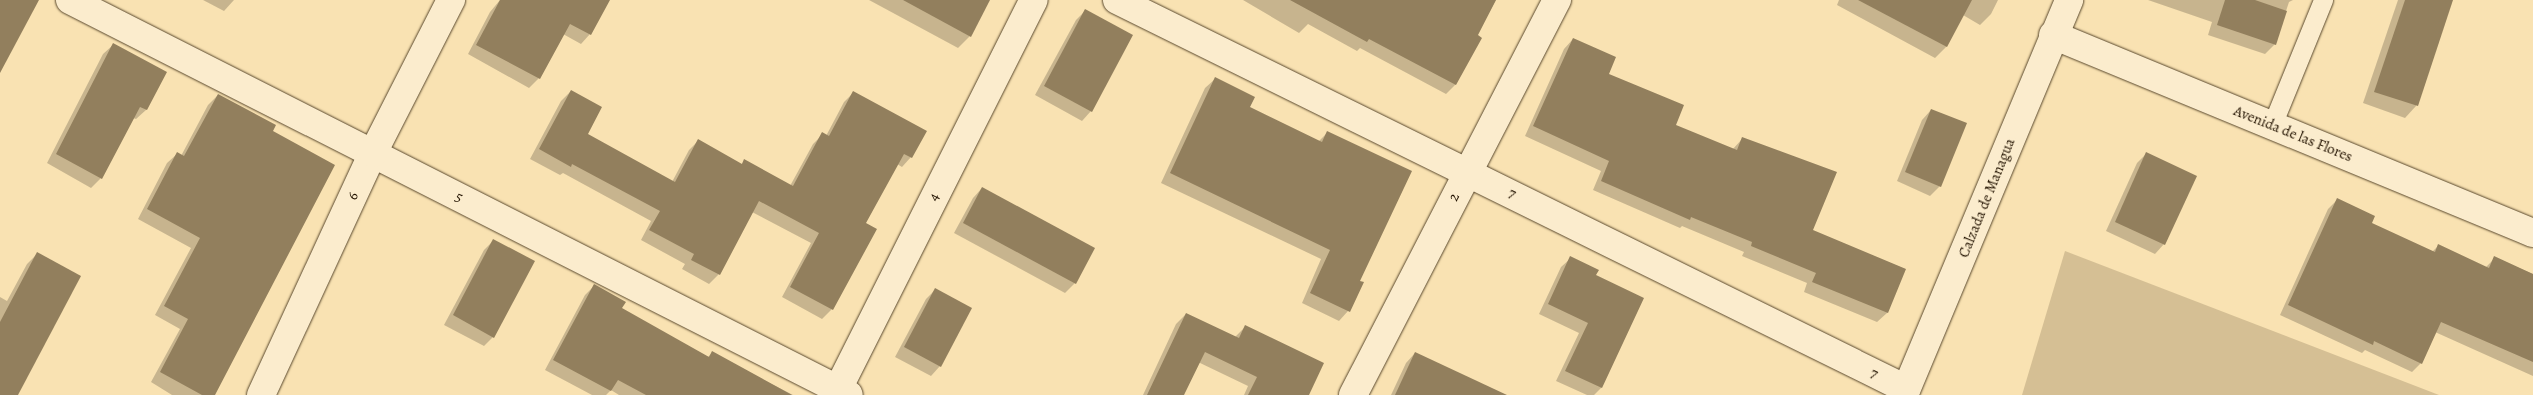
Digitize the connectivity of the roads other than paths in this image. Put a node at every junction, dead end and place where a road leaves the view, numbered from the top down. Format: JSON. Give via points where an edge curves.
{"nodes":[{"id":1,"x":70,"y":0,"type":"edge"},
{"id":2,"x":450,"y":0,"type":"edge"},
{"id":3,"x":1034,"y":0,"type":"edge"},
{"id":4,"x":1117,"y":0,"type":"edge"},
{"id":5,"x":1557,"y":0,"type":"edge"},
{"id":6,"x":2069,"y":0,"type":"edge"},
{"id":7,"x":2323,"y":0,"type":"edge"},
{"id":8,"x":2053,"y":35,"type":"junction"},
{"id":9,"x":2272,"y":125,"type":"junction"},
{"id":10,"x":373,"y":153,"type":"junction"},
{"id":11,"x":1467,"y":172,"type":"junction"},
{"id":12,"x":2533,"y":233,"type":"edge"},
{"id":13,"x":1905,"y":392,"type":"edge"},
{"id":14,"x":840,"y":393,"type":"edge"},
{"id":15,"x":261,"y":395,"type":"edge"},
{"id":16,"x":1353,"y":395,"type":"edge"}],
"edges":[{"from":1,"to":10,"type":"street","name":"5"},
{"from":2,"to":10,"type":"street","name":"6"},
{"from":3,"to":14,"type":"street","name":"4"},
{"from":4,"to":11,"type":"street","name":"7"},
{"from":5,"to":11,"type":"street","name":"2"},
{"from":6,"to":8,"type":"street","name":"Calzada de Managua"},
{"from":7,"to":9,"type":"lane"},
{"from":8,"to":9,"type":"street","name":"Avenida de las Flores"},
{"from":8,"to":13,"type":"street","name":"Calzada de Managua"},
{"from":9,"to":12,"type":"street","name":"Avenida de las Flores"},
{"from":10,"to":14,"type":"street","name":"5"},
{"from":10,"to":15,"type":"street","name":"6"},
{"from":11,"to":13,"type":"street","name":"7"},
{"from":11,"to":16,"type":"street","name":"2"}]}
